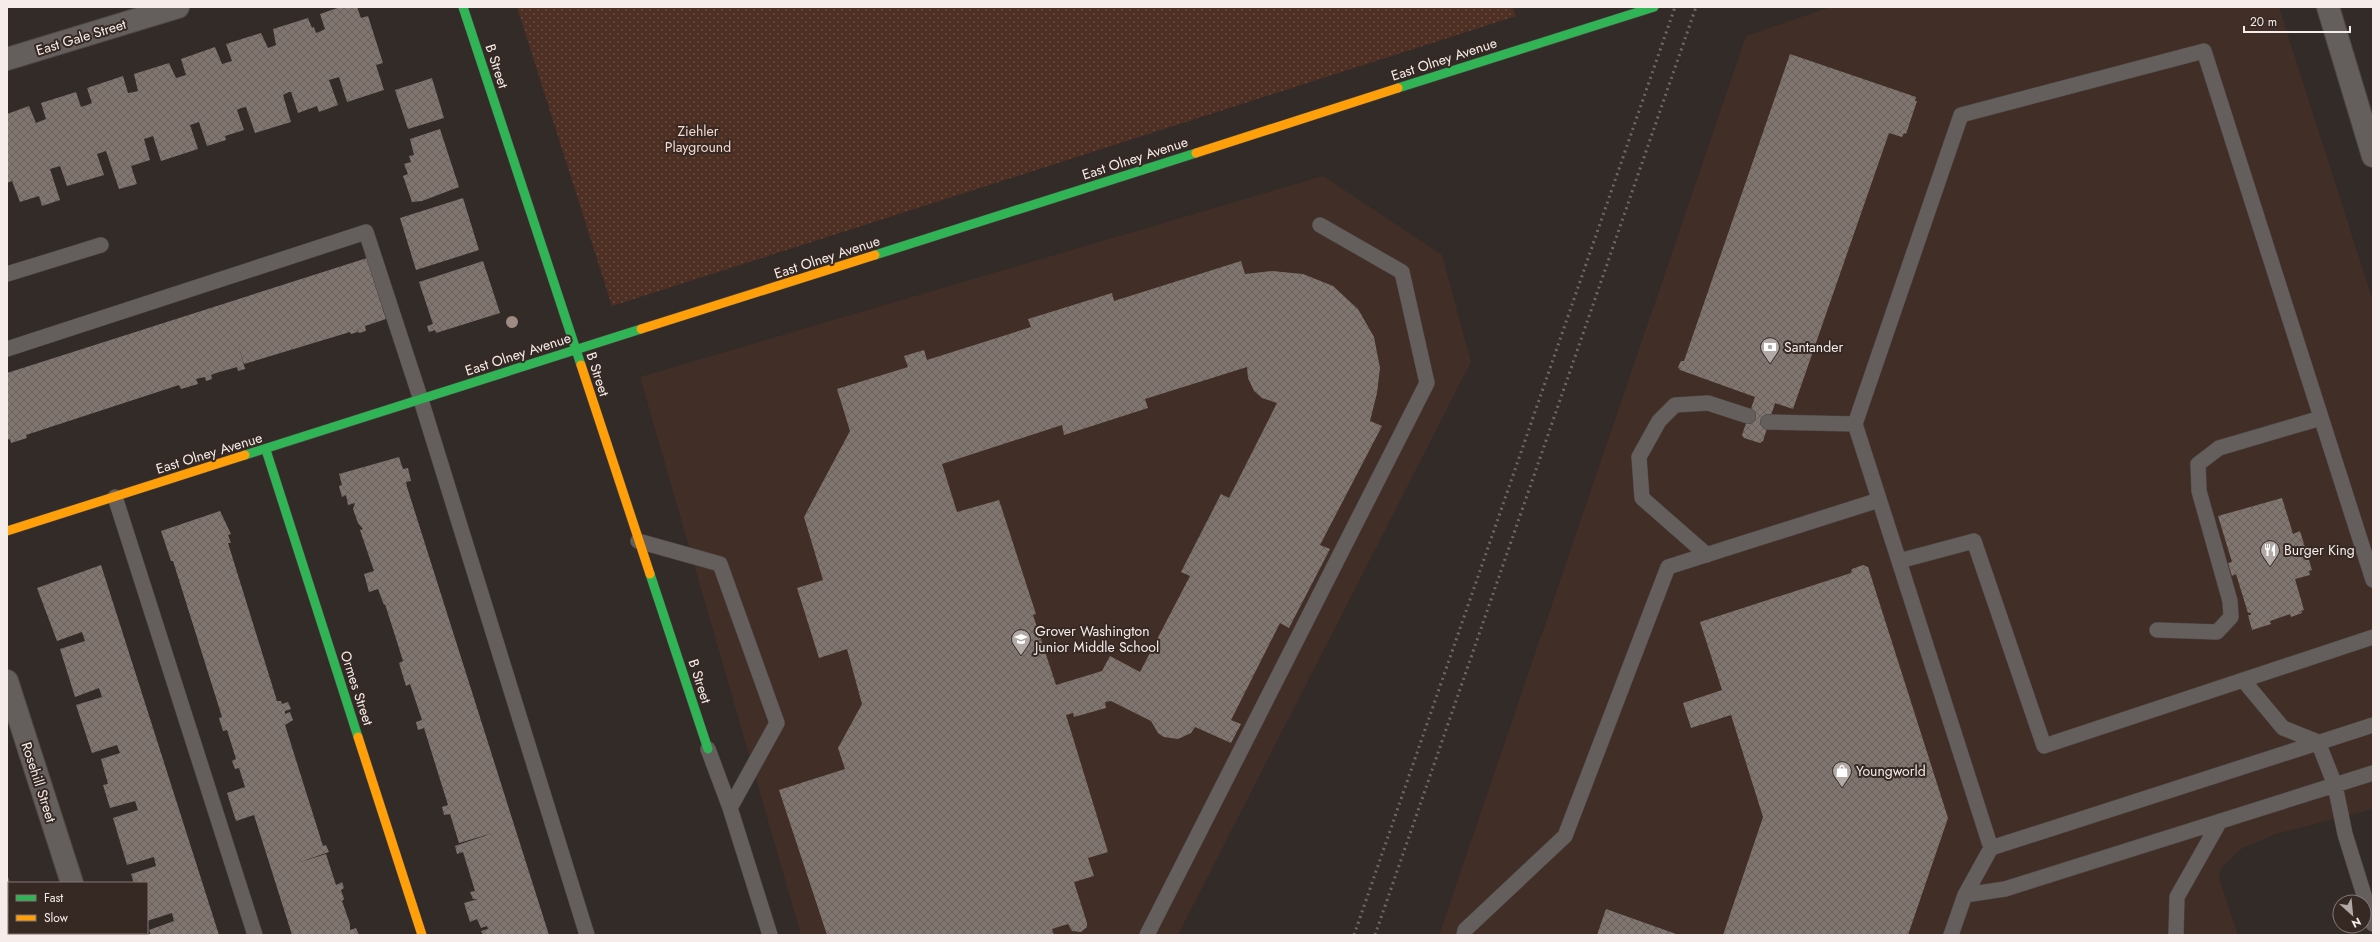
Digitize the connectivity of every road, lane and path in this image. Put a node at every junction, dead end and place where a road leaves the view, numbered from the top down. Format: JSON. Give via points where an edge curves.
{"nodes":[{"id":1,"x":178,"y":7,"type":"edge"},
{"id":2,"x":463,"y":7,"type":"edge"},
{"id":3,"x":1654,"y":7,"type":"edge"},
{"id":4,"x":2328,"y":7,"type":"edge"},
{"id":5,"x":7,"y":59,"type":"edge"},
{"id":6,"x":2373,"y":156,"type":"edge"},
{"id":7,"x":1320,"y":225,"type":"dead end"},
{"id":8,"x":101,"y":245,"type":"dead end"},
{"id":9,"x":7,"y":274,"type":"edge"},
{"id":10,"x":7,"y":349,"type":"edge"},
{"id":11,"x":575,"y":350,"type":"junction"},
{"id":12,"x":421,"y":400,"type":"junction"},
{"id":13,"x":1748,"y":416,"type":"dead end"},
{"id":14,"x":2321,"y":418,"type":"junction"},
{"id":15,"x":1768,"y":422,"type":"dead end"},
{"id":16,"x":1855,"y":424,"type":"junction"},
{"id":17,"x":266,"y":450,"type":"junction"},
{"id":18,"x":115,"y":497,"type":"junction"},
{"id":19,"x":1879,"y":500,"type":"junction"},
{"id":20,"x":7,"y":531,"type":"edge"},
{"id":21,"x":638,"y":541,"type":"junction"},
{"id":22,"x":1707,"y":554,"type":"junction"},
{"id":23,"x":1899,"y":561,"type":"junction"},
{"id":24,"x":2373,"y":580,"type":"edge"},
{"id":25,"x":2157,"y":630,"type":"dead end"},
{"id":26,"x":2373,"y":637,"type":"edge"},
{"id":27,"x":2242,"y":680,"type":"junction"},
{"id":28,"x":7,"y":681,"type":"edge"},
{"id":29,"x":2373,"y":725,"type":"edge"},
{"id":30,"x":2318,"y":742,"type":"junction"},
{"id":31,"x":708,"y":749,"type":"joint"},
{"id":32,"x":2373,"y":773,"type":"edge"},
{"id":33,"x":2335,"y":785,"type":"junction"},
{"id":34,"x":730,"y":808,"type":"junction"},
{"id":35,"x":2220,"y":821,"type":"junction"},
{"id":36,"x":1991,"y":848,"type":"junction"},
{"id":37,"x":72,"y":882,"type":"edge"},
{"id":38,"x":1965,"y":895,"type":"junction"},
{"id":39,"x":2373,"y":924,"type":"edge"},
{"id":40,"x":255,"y":935,"type":"edge"},
{"id":41,"x":422,"y":935,"type":"edge"},
{"id":42,"x":587,"y":935,"type":"edge"},
{"id":43,"x":770,"y":935,"type":"edge"},
{"id":44,"x":1147,"y":935,"type":"edge"},
{"id":45,"x":1464,"y":935,"type":"edge"},
{"id":46,"x":1951,"y":935,"type":"edge"},
{"id":47,"x":2176,"y":935,"type":"edge"}],
"edges":[{"from":1,"to":5,"type":"street","name":"East Gale Street"},
{"from":2,"to":11,"type":"street","name":"B Street"},
{"from":3,"to":11,"type":"street","name":"East Olney Avenue"},
{"from":4,"to":6,"type":"street"},
{"from":7,"to":44,"type":"lane","via":[[1402,272],[1427,383]]},
{"from":8,"to":9,"type":"lane"},
{"from":10,"to":12,"type":"lane","via":[[366,232]]},
{"from":11,"to":12,"type":"street","name":"East Olney Avenue"},
{"from":11,"to":21,"type":"street","name":"B Street"},
{"from":12,"to":17,"type":"street","name":"East Olney Avenue"},
{"from":12,"to":42,"type":"lane"},
{"from":13,"to":22,"type":"lane","via":[[1708,403],[1675,405],[1659,421],[1639,457],[1642,498]]},
{"from":14,"to":16,"type":"lane","via":[[2204,50],[1961,114]]},
{"from":14,"to":24,"type":"lane"},
{"from":14,"to":25,"type":"lane","via":[[2219,448],[2198,464],[2199,491],[2230,600],[2231,617],[2217,632]]},
{"from":15,"to":16,"type":"lane"},
{"from":16,"to":19,"type":"lane"},
{"from":17,"to":18,"type":"street","name":"East Olney Avenue"},
{"from":17,"to":41,"type":"street","name":"Ormes Street"},
{"from":18,"to":20,"type":"street","name":"East Olney Avenue"},
{"from":18,"to":40,"type":"lane"},
{"from":19,"to":22,"type":"lane"},
{"from":19,"to":23,"type":"lane"},
{"from":21,"to":31,"type":"street","name":"B Street"},
{"from":21,"to":34,"type":"lane","via":[[720,564],[777,723]]},
{"from":22,"to":45,"type":"lane","via":[[1668,567],[1565,836],[1465,930]]},
{"from":23,"to":27,"type":"lane","via":[[1974,541],[2044,746]]},
{"from":23,"to":36,"type":"lane"},
{"from":26,"to":27,"type":"lane"},
{"from":27,"to":30,"type":"lane","via":[[2283,728]]},
{"from":28,"to":37,"type":"street","name":"Rosehill Street"},
{"from":29,"to":30,"type":"lane"},
{"from":30,"to":33,"type":"lane"},
{"from":30,"to":36,"type":"lane"},
{"from":31,"to":34,"type":"lane"},
{"from":32,"to":33,"type":"lane"},
{"from":33,"to":35,"type":"lane"},
{"from":33,"to":39,"type":"lane","via":[[2345,834]]},
{"from":34,"to":43,"type":"lane"},
{"from":35,"to":38,"type":"lane","via":[[2005,889]]},
{"from":35,"to":47,"type":"lane","via":[[2177,897]]},
{"from":36,"to":38,"type":"lane"},
{"from":38,"to":46,"type":"lane"}]}
